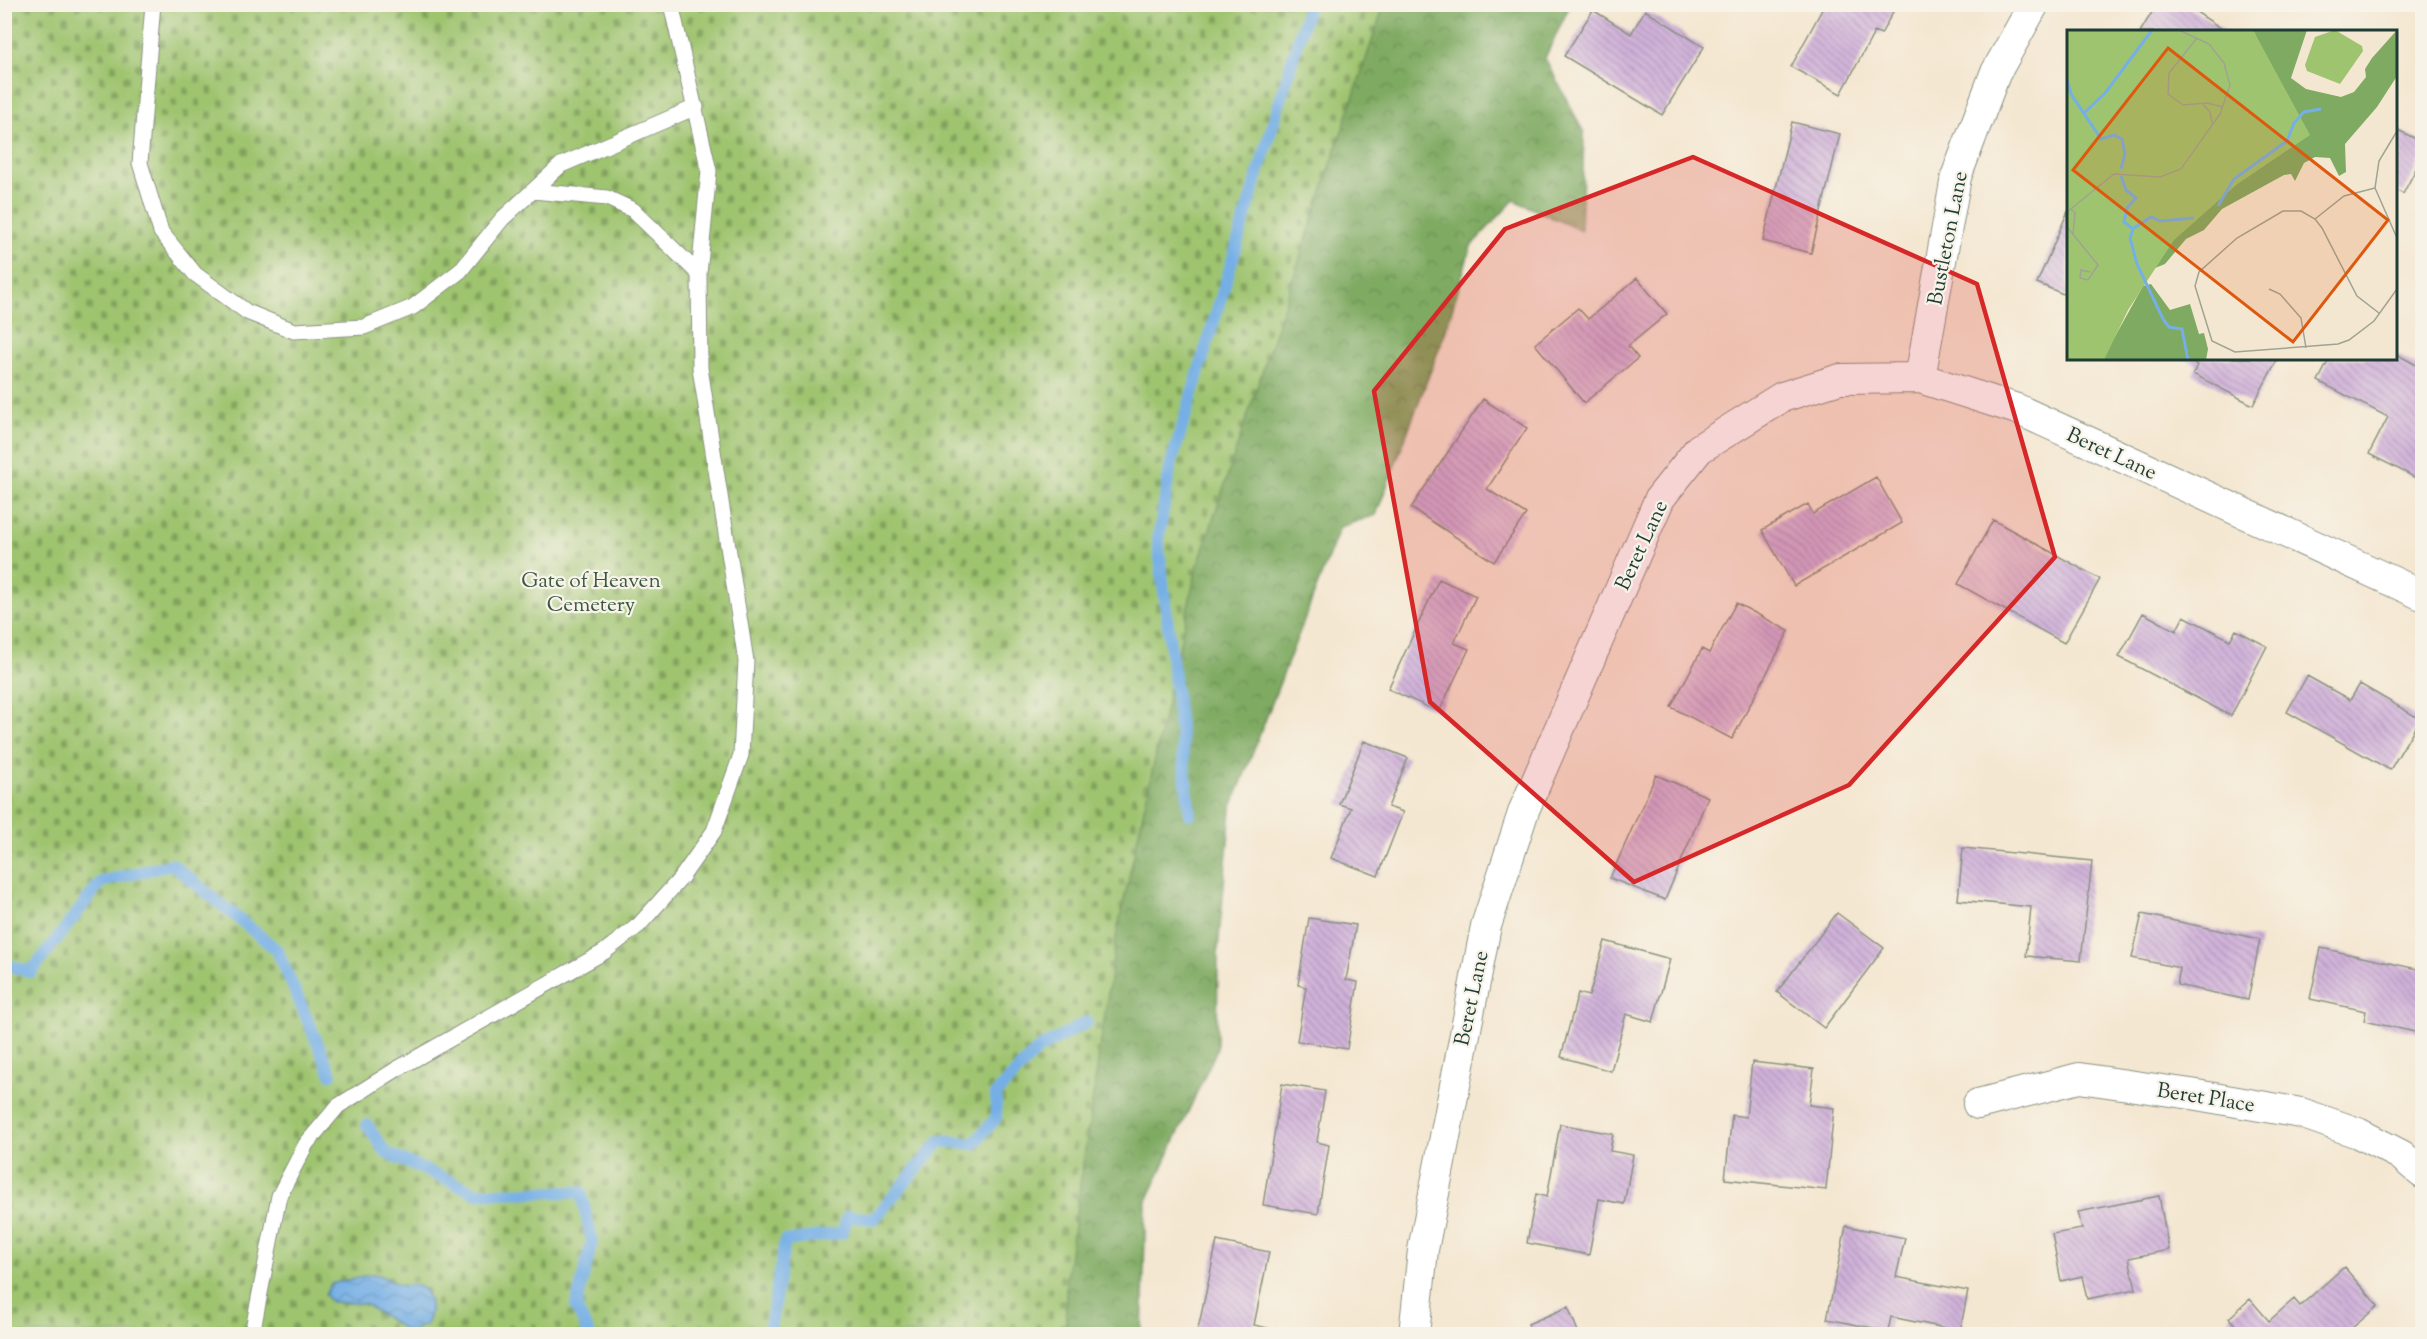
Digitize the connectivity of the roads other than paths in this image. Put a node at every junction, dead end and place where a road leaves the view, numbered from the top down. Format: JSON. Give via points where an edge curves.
{"nodes":[{"id":1,"x":153,"y":4,"type":"edge"},
{"id":2,"x":671,"y":4,"type":"edge"},
{"id":3,"x":2034,"y":4,"type":"edge"},
{"id":4,"x":696,"y":107,"type":"junction"},
{"id":5,"x":533,"y":191,"type":"junction"},
{"id":6,"x":699,"y":274,"type":"junction"},
{"id":7,"x":1920,"y":378,"type":"junction"},
{"id":8,"x":2422,"y":595,"type":"edge"},
{"id":9,"x":1978,"y":1104,"type":"dead end"},
{"id":10,"x":2422,"y":1173,"type":"edge"},
{"id":11,"x":252,"y":1335,"type":"edge"},
{"id":12,"x":1414,"y":1335,"type":"edge"}],
"edges":[{"from":1,"to":5,"type":"lane","via":[[140,163],[161,232],[195,274],[248,312],[294,331],[364,327],[413,307],[460,271],[502,219]]},
{"from":2,"to":4,"type":"lane"},
{"from":3,"to":7,"type":"street","name":"Bustleton Lane","via":[[1995,74],[1956,177]]},
{"from":4,"to":5,"type":"lane","via":[[561,165]]},
{"from":4,"to":6,"type":"lane","via":[[710,171]]},
{"from":5,"to":6,"type":"lane","via":[[607,198],[633,210]]},
{"from":6,"to":11,"type":"lane","via":[[700,368],[746,661],[741,755],[714,831],[681,878],[639,925],[604,952],[338,1106],[306,1144],[279,1196]]},
{"from":7,"to":8,"type":"street","name":"Beret Lane","via":[[2017,409]]},
{"from":7,"to":12,"type":"street","name":"Beret Lane","via":[[1840,379],[1782,397],[1699,449],[1660,498],[1524,810],[1486,926],[1422,1250]]},
{"from":9,"to":10,"type":"street","name":"Beret Place","via":[[2079,1078],[2191,1094],[2301,1113],[2358,1133],[2401,1155]]}]}
